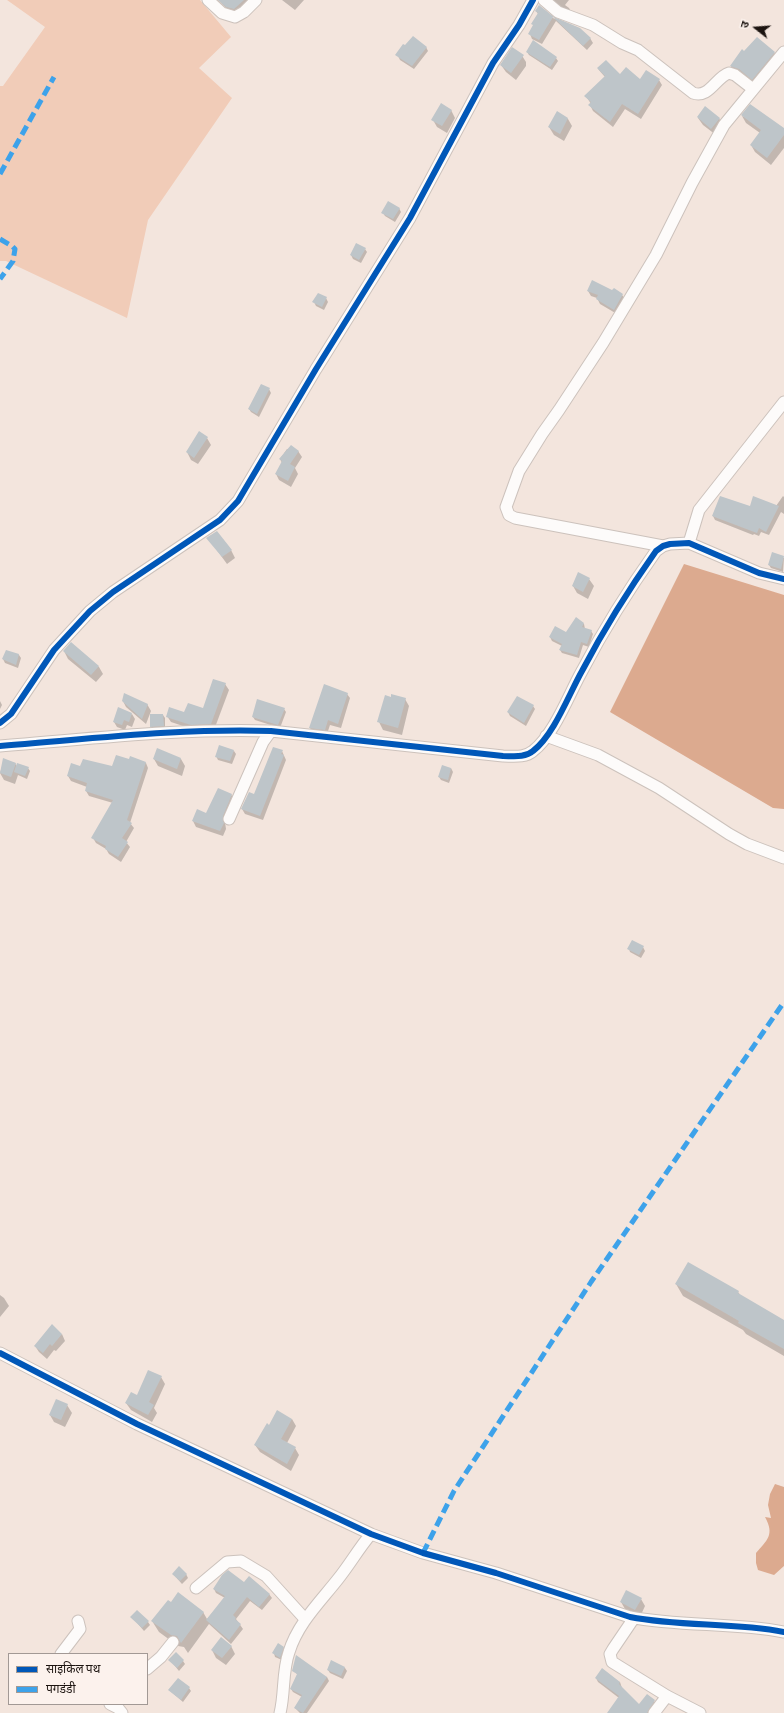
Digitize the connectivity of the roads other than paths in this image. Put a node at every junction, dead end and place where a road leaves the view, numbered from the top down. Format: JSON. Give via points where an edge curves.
{"nodes":[{"id":1,"x":208,"y":0,"type":"edge"},
{"id":2,"x":256,"y":0,"type":"edge"},
{"id":3,"x":533,"y":0,"type":"edge"},
{"id":4,"x":544,"y":0,"type":"edge"},
{"id":5,"x":784,"y":52,"type":"edge"},
{"id":6,"x":753,"y":90,"type":"junction"},
{"id":7,"x":784,"y":402,"type":"edge"},
{"id":8,"x":689,"y":543,"type":"junction"},
{"id":9,"x":663,"y":546,"type":"junction"},
{"id":10,"x":784,"y":579,"type":"edge"},
{"id":11,"x":0,"y":723,"type":"edge"},
{"id":12,"x":272,"y":731,"type":"junction"},
{"id":13,"x":546,"y":736,"type":"junction"},
{"id":14,"x":0,"y":746,"type":"edge"},
{"id":15,"x":229,"y":819,"type":"dead end"},
{"id":16,"x":784,"y":858,"type":"edge"},
{"id":17,"x":0,"y":1353,"type":"edge"},
{"id":18,"x":371,"y":1534,"type":"junction"},
{"id":19,"x":196,"y":1588,"type":"dead end"},
{"id":20,"x":634,"y":1618,"type":"junction"},
{"id":21,"x":305,"y":1619,"type":"junction"},
{"id":22,"x":78,"y":1621,"type":"dead end"},
{"id":23,"x":784,"y":1632,"type":"edge"},
{"id":24,"x":173,"y":1642,"type":"dead end"},
{"id":25,"x":62,"y":1653,"type":"edge"},
{"id":26,"x":148,"y":1668,"type":"edge"},
{"id":27,"x":667,"y":1696,"type":"junction"},
{"id":28,"x":280,"y":1713,"type":"edge"},
{"id":29,"x":654,"y":1713,"type":"edge"},
{"id":30,"x":700,"y":1713,"type":"edge"}],
"edges":[{"from":1,"to":2,"type":"street","via":[[222,14],[235,17]]},
{"from":3,"to":11,"type":"street","via":[[493,63],[410,218],[316,368],[238,501],[220,520],[112,592],[90,611],[54,650],[11,714]]},
{"from":4,"to":6,"type":"street","via":[[558,12],[593,24],[638,50],[693,93],[706,92],[729,73]]},
{"from":5,"to":6,"type":"street"},
{"from":6,"to":9,"type":"street","via":[[724,125],[652,261],[603,343],[519,471],[506,507],[509,515],[516,518]]},
{"from":7,"to":8,"type":"street","via":[[699,510]]},
{"from":8,"to":9,"type":"street"},
{"from":8,"to":10,"type":"street","via":[[759,573]]},
{"from":9,"to":13,"type":"street","via":[[656,551],[612,618]]},
{"from":12,"to":13,"type":"street","via":[[503,756],[522,756],[531,753]]},
{"from":12,"to":14,"type":"street","via":[[193,731]]},
{"from":12,"to":15,"type":"street","via":[[263,742]]},
{"from":13,"to":16,"type":"street","via":[[598,755],[659,788],[747,844]]},
{"from":17,"to":18,"type":"street","via":[[137,1424]]},
{"from":18,"to":20,"type":"street","via":[[423,1553],[496,1573]]},
{"from":18,"to":21,"type":"street"},
{"from":19,"to":21,"type":"street","via":[[227,1562],[241,1561],[266,1576]]},
{"from":20,"to":23,"type":"street"},
{"from":20,"to":27,"type":"street","via":[[612,1649],[610,1659],[616,1666]]},
{"from":21,"to":28,"type":"street","via":[[287,1657]]},
{"from":22,"to":25,"type":"street","via":[[80,1629]]},
{"from":24,"to":26,"type":"street"},
{"from":27,"to":29,"type":"street"},
{"from":27,"to":30,"type":"street"}]}
